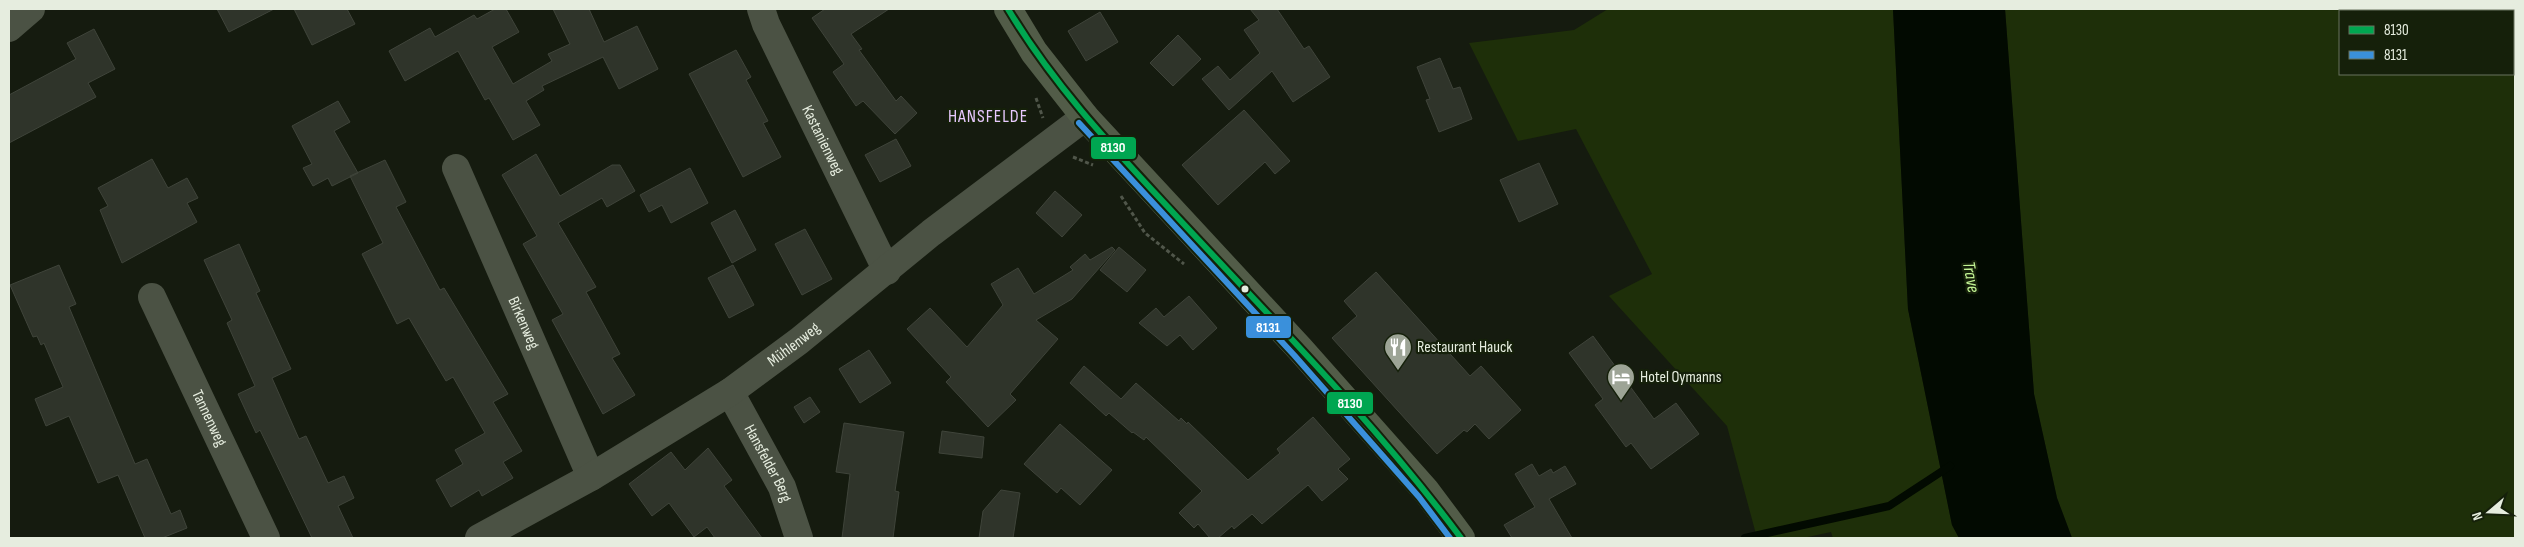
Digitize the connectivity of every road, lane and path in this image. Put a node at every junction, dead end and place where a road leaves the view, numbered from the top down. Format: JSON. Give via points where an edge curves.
{"nodes":[{"id":1,"x":31,"y":9,"type":"edge"},
{"id":2,"x":761,"y":9,"type":"edge"},
{"id":3,"x":1008,"y":9,"type":"edge"},
{"id":4,"x":9,"y":28,"type":"edge"},
{"id":5,"x":1085,"y":117,"type":"junction"},
{"id":6,"x":456,"y":168,"type":"dead end"},
{"id":7,"x":887,"y":271,"type":"junction"},
{"id":8,"x":152,"y":297,"type":"dead end"},
{"id":9,"x":730,"y":392,"type":"junction"},
{"id":10,"x":591,"y":478,"type":"junction"},
{"id":11,"x":266,"y":538,"type":"edge"},
{"id":12,"x":479,"y":538,"type":"edge"},
{"id":13,"x":799,"y":538,"type":"edge"},
{"id":14,"x":1461,"y":538,"type":"edge"}],
"edges":[{"from":1,"to":4,"type":"street"},
{"from":2,"to":7,"type":"street","name":"Kastanienweg"},
{"from":3,"to":5,"type":"main road","via":[[1034,52]]},
{"from":5,"to":7,"type":"street","name":"Mühlenweg","via":[[938,227]]},
{"from":5,"to":14,"type":"main road","via":[[1300,349],[1426,491]]},
{"from":6,"to":10,"type":"street","name":"Birkenweg"},
{"from":7,"to":9,"type":"street","name":"Mühlenweg","via":[[799,342]]},
{"from":8,"to":11,"type":"street","name":"Tannenweg"},
{"from":9,"to":10,"type":"street","name":"Mühlenweg"},
{"from":9,"to":13,"type":"street","name":"Hansfelder Berg","via":[[782,487]]},
{"from":10,"to":12,"type":"street","name":"Mühlenweg"}]}
